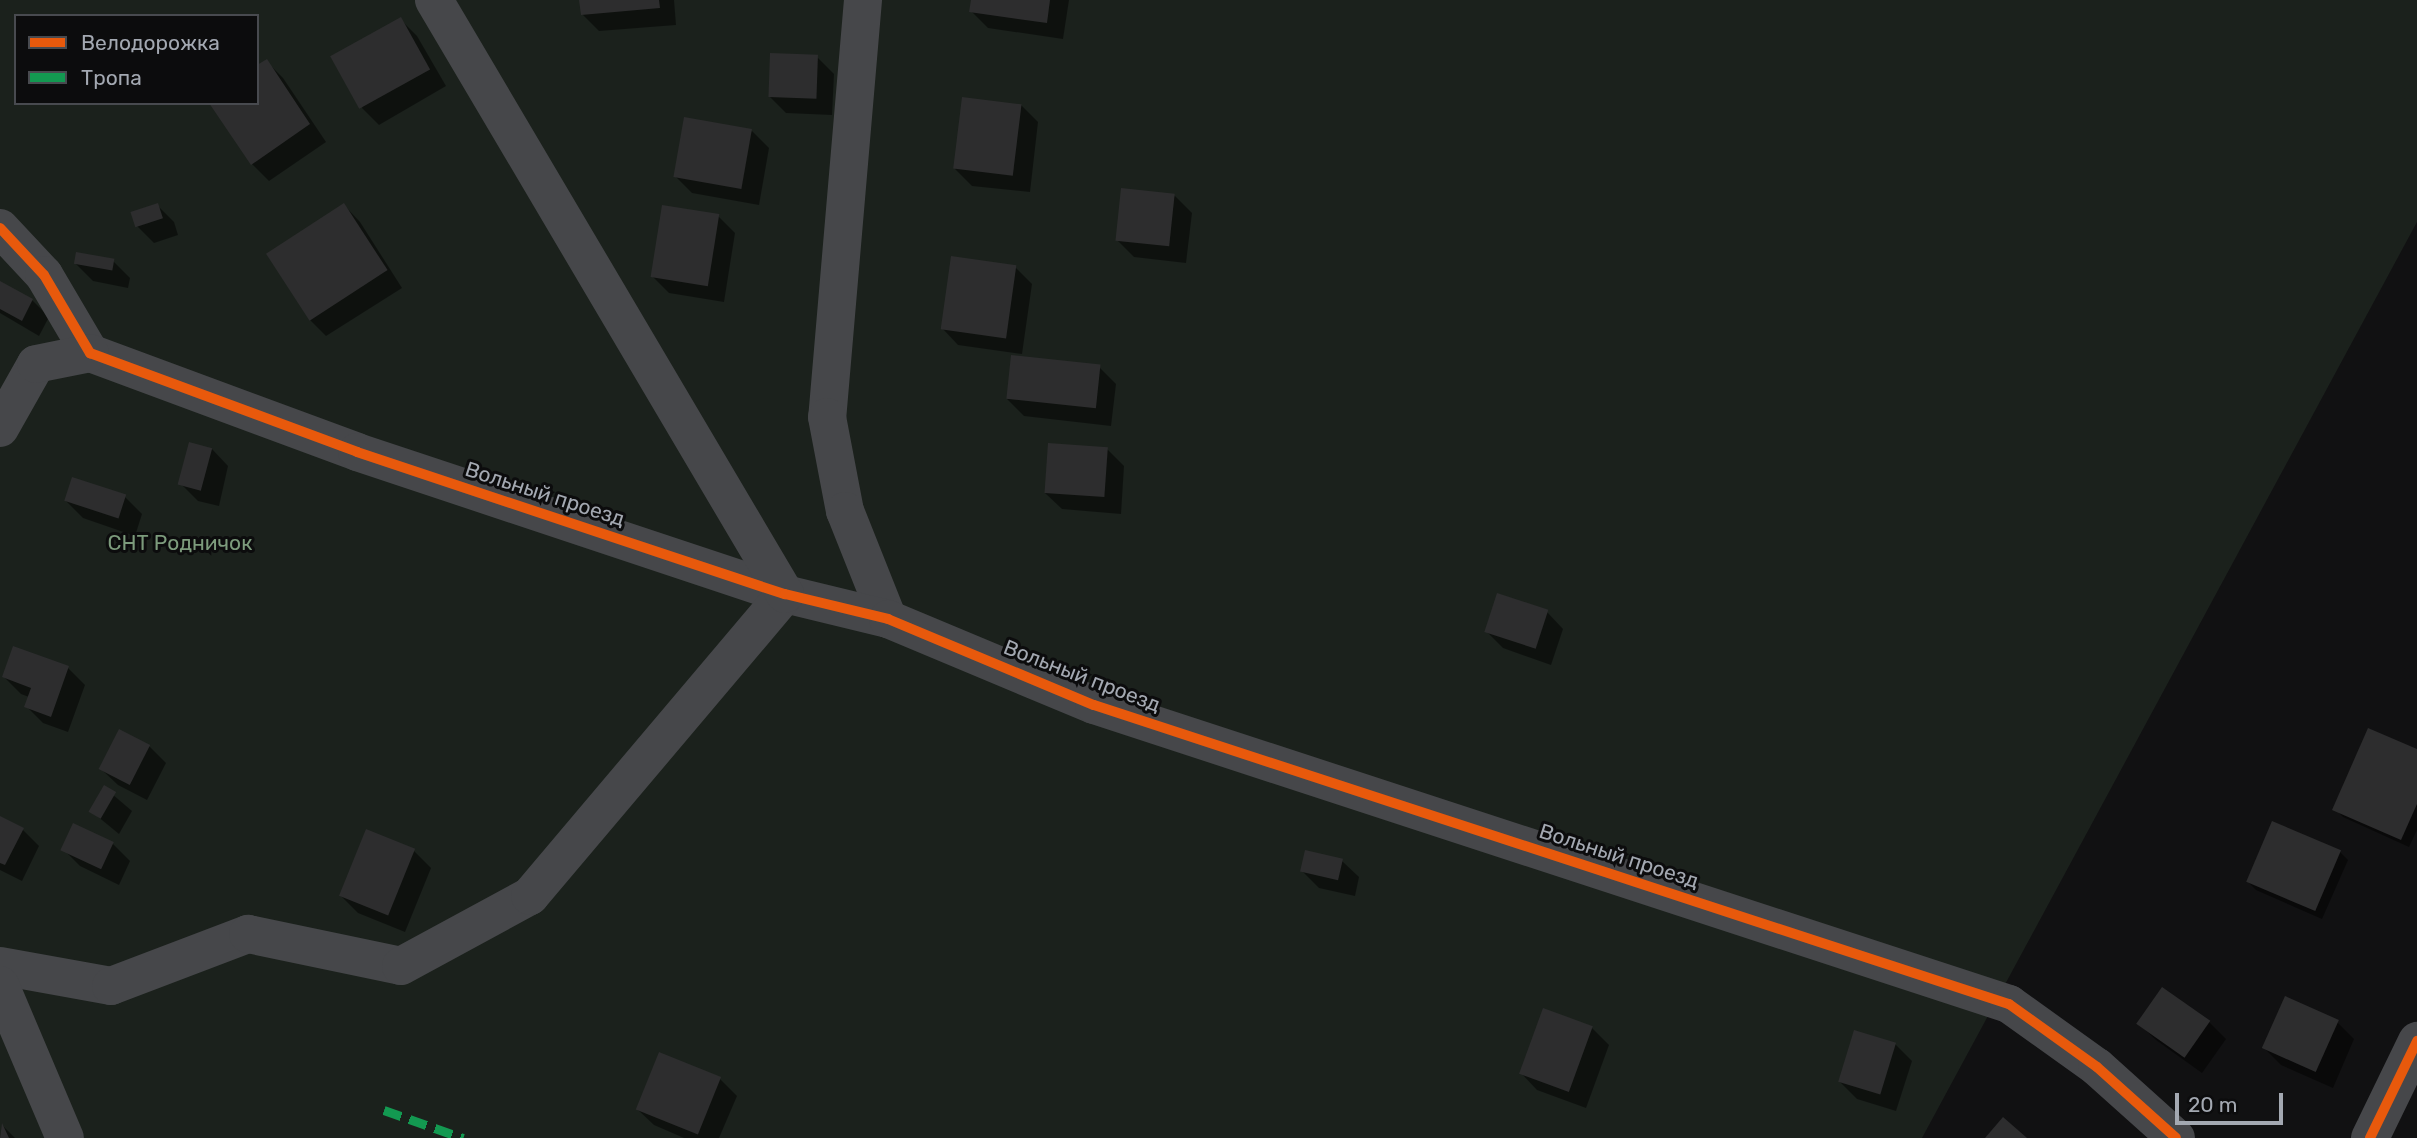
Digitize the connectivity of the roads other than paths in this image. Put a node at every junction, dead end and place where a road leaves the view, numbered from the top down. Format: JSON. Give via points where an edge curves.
{"nodes":[{"id":1,"x":434,"y":0,"type":"edge"},
{"id":2,"x":863,"y":0,"type":"edge"},
{"id":3,"x":0,"y":228,"type":"edge"},
{"id":4,"x":90,"y":353,"type":"junction"},
{"id":5,"x":0,"y":428,"type":"edge"},
{"id":6,"x":785,"y":594,"type":"junction"},
{"id":7,"x":888,"y":619,"type":"junction"},
{"id":8,"x":0,"y":966,"type":"edge"},
{"id":9,"x":0,"y":985,"type":"edge"},
{"id":10,"x":2417,"y":1041,"type":"edge"},
{"id":11,"x":65,"y":1138,"type":"edge"},
{"id":12,"x":2176,"y":1138,"type":"edge"},
{"id":13,"x":2370,"y":1138,"type":"edge"}],
"edges":[{"from":1,"to":6,"type":"street"},
{"from":2,"to":7,"type":"street","via":[[827,417],[845,511]]},
{"from":3,"to":4,"type":"street","via":[[44,275]]},
{"from":4,"to":5,"type":"street","via":[[36,365]]},
{"from":4,"to":6,"type":"street","name":"Вольный проезд","via":[[357,453]]},
{"from":6,"to":7,"type":"street","name":"Вольный проезд"},
{"from":6,"to":8,"type":"street","via":[[530,896],[401,966],[248,933],[111,986]]},
{"from":7,"to":12,"type":"street","name":"Вольный проезд","via":[[1094,705],[2009,1004],[2096,1067]]},
{"from":9,"to":11,"type":"street"},
{"from":10,"to":13,"type":"street"}]}
